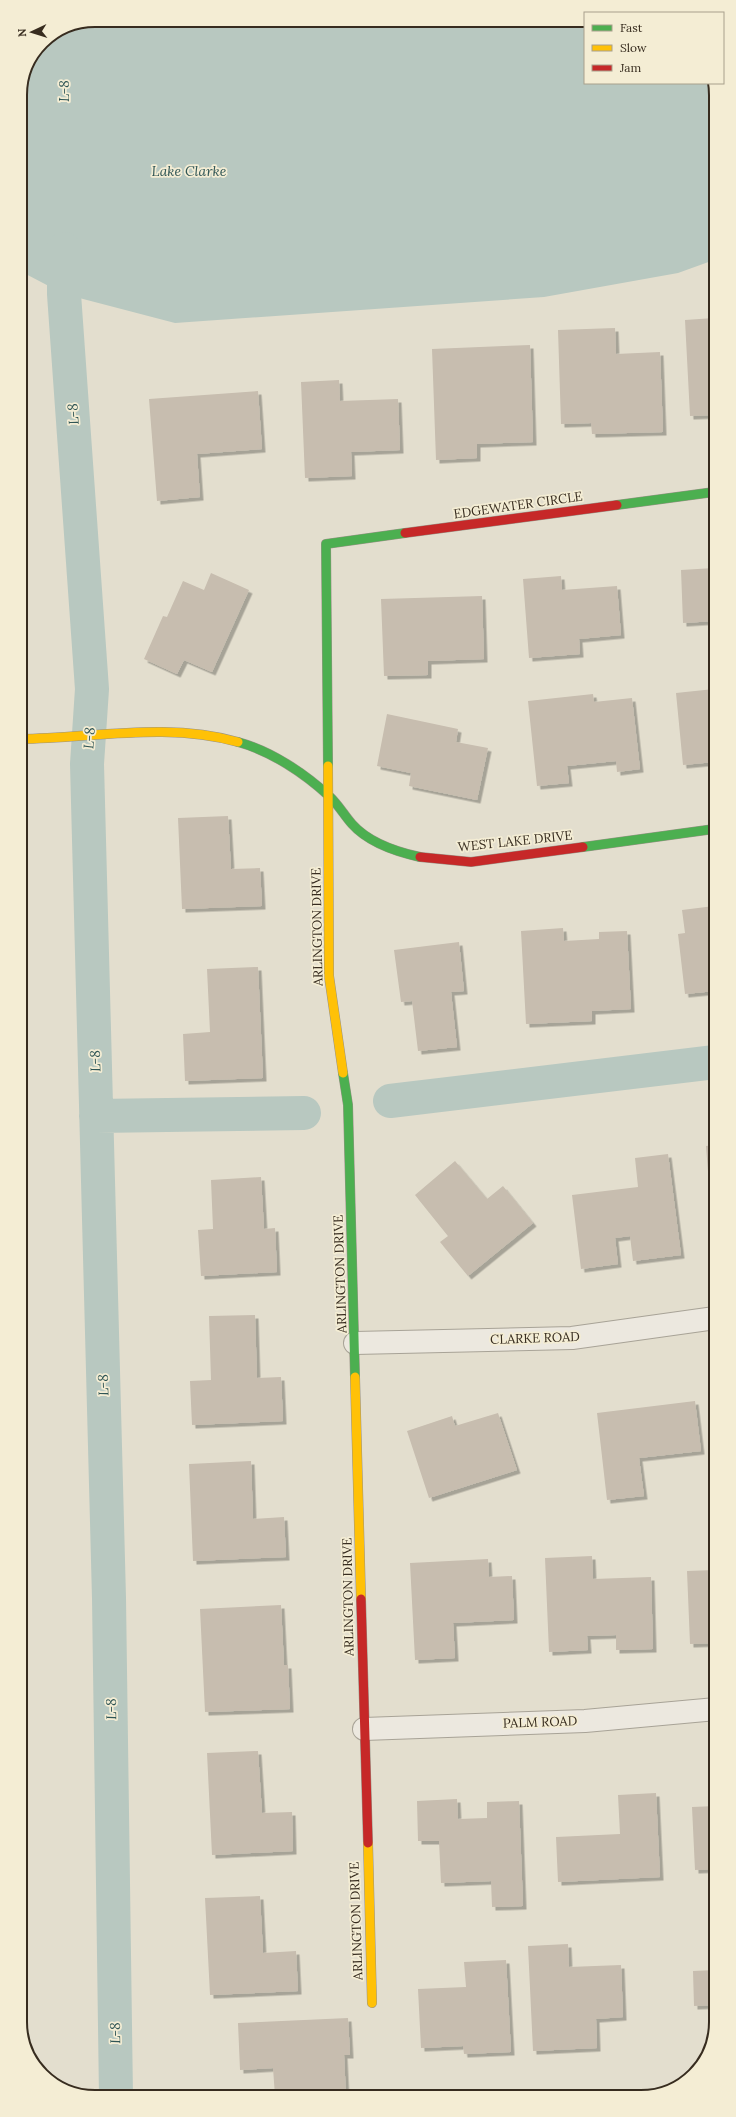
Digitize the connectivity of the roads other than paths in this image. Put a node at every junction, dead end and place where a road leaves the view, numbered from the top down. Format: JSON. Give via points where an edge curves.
{"nodes":[{"id":1,"x":709,"y":493,"type":"edge"},
{"id":2,"x":326,"y":544,"type":"joint"},
{"id":3,"x":27,"y":738,"type":"edge"},
{"id":4,"x":328,"y":795,"type":"junction"},
{"id":5,"x":709,"y":830,"type":"edge"},
{"id":6,"x":709,"y":1319,"type":"edge"},
{"id":7,"x":354,"y":1343,"type":"junction"},
{"id":8,"x":709,"y":1710,"type":"edge"},
{"id":9,"x":364,"y":1729,"type":"junction"},
{"id":10,"x":372,"y":2003,"type":"dead end"}],
"edges":[{"from":1,"to":2,"type":"street","name":"EDGEWATER CIRCLE"},
{"from":2,"to":4,"type":"street","name":"ARLINGTON DRIVE"},
{"from":3,"to":4,"type":"street","name":"WEST LAKE DRIVE","via":[[142,732],[202,733],[224,737],[246,744],[288,766]]},
{"from":4,"to":5,"type":"street","name":"WEST LAKE DRIVE","via":[[360,832],[402,852],[448,861],[471,862]]},
{"from":4,"to":7,"type":"street","name":"ARLINGTON DRIVE","via":[[329,976],[348,1105]]},
{"from":6,"to":7,"type":"street","name":"CLARKE ROAD","via":[[572,1338]]},
{"from":7,"to":9,"type":"street","name":"ARLINGTON DRIVE"},
{"from":8,"to":9,"type":"street","name":"PALM ROAD","via":[[585,1721]]},
{"from":9,"to":10,"type":"street","name":"ARLINGTON DRIVE"}]}
